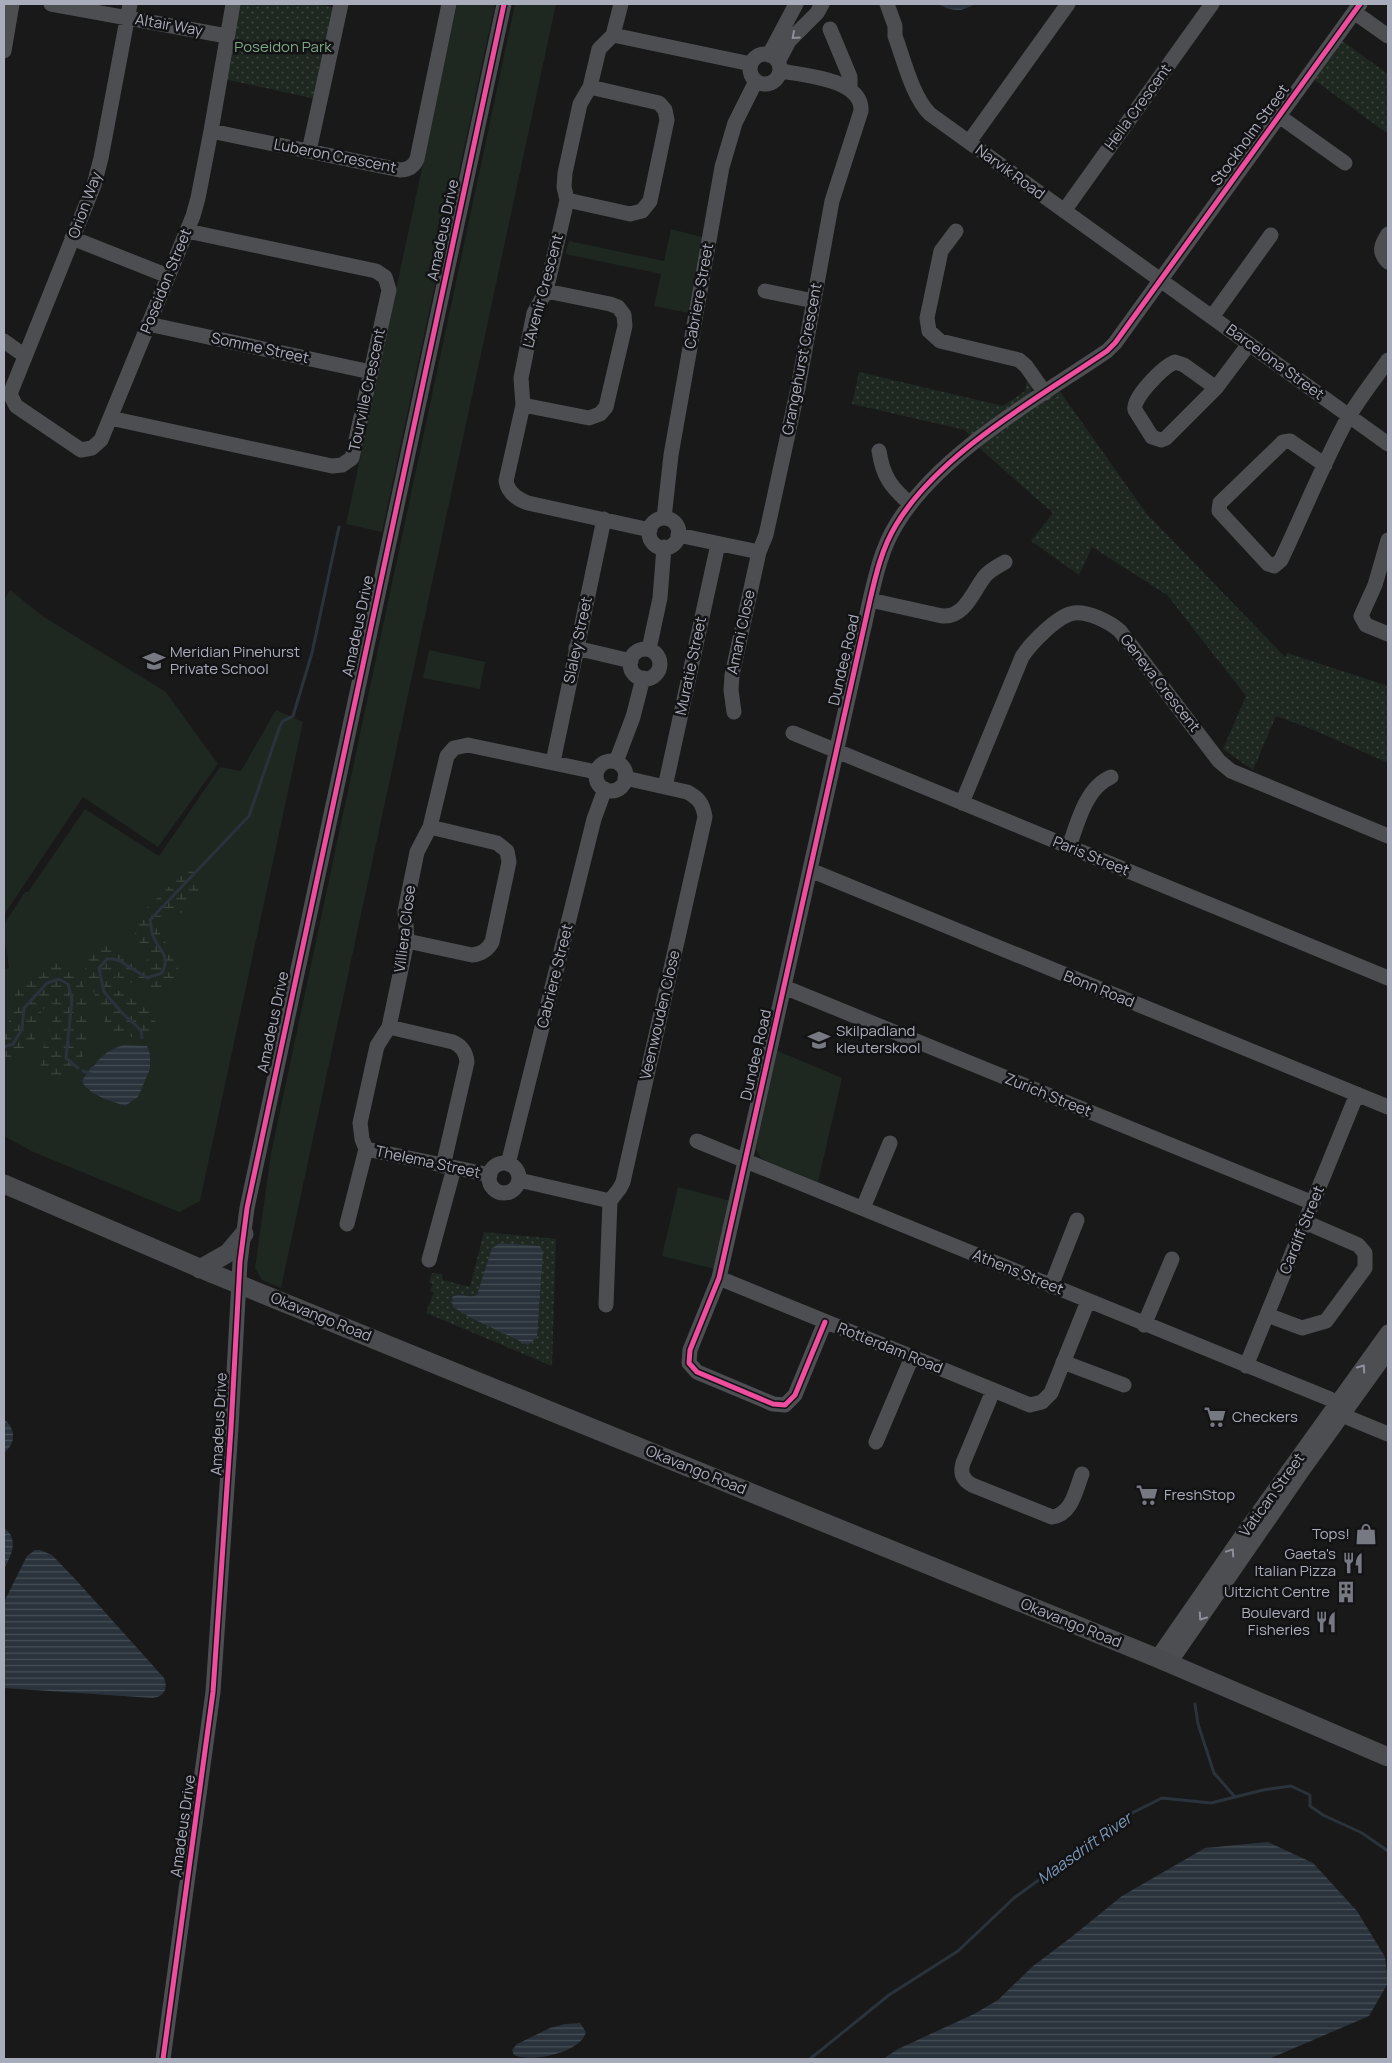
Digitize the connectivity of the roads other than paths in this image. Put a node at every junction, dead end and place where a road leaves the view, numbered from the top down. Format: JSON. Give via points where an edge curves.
{"nodes":[{"id":1,"x":12,"y":4,"type":"edge"},
{"id":2,"x":51,"y":4,"type":"edge"},
{"id":3,"x":233,"y":4,"type":"edge"},
{"id":4,"x":341,"y":4,"type":"edge"},
{"id":5,"x":449,"y":4,"type":"edge"},
{"id":6,"x":504,"y":4,"type":"edge"},
{"id":7,"x":621,"y":4,"type":"edge"},
{"id":8,"x":796,"y":4,"type":"edge"},
{"id":9,"x":822,"y":4,"type":"edge"},
{"id":10,"x":878,"y":4,"type":"edge"},
{"id":11,"x":887,"y":4,"type":"edge"},
{"id":12,"x":1068,"y":4,"type":"edge"},
{"id":13,"x":1212,"y":4,"type":"edge"},
{"id":14,"x":1357,"y":8,"type":"edge"},
{"id":15,"x":128,"y":11,"type":"edge"},
{"id":16,"x":830,"y":29,"type":"dead end"},
{"id":17,"x":613,"y":35,"type":"junction"},
{"id":18,"x":228,"y":36,"type":"junction"},
{"id":19,"x":895,"y":36,"type":"junction"},
{"id":20,"x":1388,"y":36,"type":"edge"},
{"id":21,"x":4,"y":51,"type":"edge"},
{"id":22,"x":775,"y":62,"type":"junction"},
{"id":23,"x":751,"y":64,"type":"junction"},
{"id":24,"x":756,"y":81,"type":"junction"},
{"id":25,"x":590,"y":87,"type":"junction"},
{"id":26,"x":850,"y":89,"type":"junction"},
{"id":27,"x":1279,"y":116,"type":"junction"},
{"id":28,"x":211,"y":131,"type":"junction"},
{"id":29,"x":969,"y":142,"type":"junction"},
{"id":30,"x":309,"y":151,"type":"junction"},
{"id":31,"x":1345,"y":163,"type":"dead end"},
{"id":32,"x":567,"y":200,"type":"junction"},
{"id":33,"x":1064,"y":210,"type":"junction"},
{"id":34,"x":187,"y":231,"type":"junction"},
{"id":35,"x":956,"y":231,"type":"dead end"},
{"id":36,"x":1388,"y":234,"type":"edge"},
{"id":37,"x":1271,"y":235,"type":"dead end"},
{"id":38,"x":72,"y":238,"type":"junction"},
{"id":39,"x":1388,"y":262,"type":"edge"},
{"id":40,"x":168,"y":276,"type":"junction"},
{"id":41,"x":1161,"y":280,"type":"junction"},
{"id":42,"x":546,"y":291,"type":"junction"},
{"id":43,"x":765,"y":291,"type":"dead end"},
{"id":44,"x":814,"y":301,"type":"junction"},
{"id":45,"x":1212,"y":317,"type":"junction"},
{"id":46,"x":148,"y":324,"type":"junction"},
{"id":47,"x":4,"y":341,"type":"edge"},
{"id":48,"x":1249,"y":344,"type":"junction"},
{"id":49,"x":25,"y":356,"type":"junction"},
{"id":50,"x":1388,"y":360,"type":"edge"},
{"id":51,"x":371,"y":372,"type":"junction"},
{"id":52,"x":1216,"y":388,"type":"junction"},
{"id":53,"x":1045,"y":393,"type":"junction"},
{"id":54,"x":10,"y":397,"type":"joint"},
{"id":55,"x":523,"y":405,"type":"junction"},
{"id":56,"x":1349,"y":416,"type":"junction"},
{"id":57,"x":110,"y":418,"type":"junction"},
{"id":58,"x":1388,"y":444,"type":"edge"},
{"id":59,"x":880,"y":451,"type":"dead end"},
{"id":60,"x":1325,"y":465,"type":"junction"},
{"id":61,"x":910,"y":504,"type":"junction"},
{"id":62,"x":664,"y":518,"type":"junction"},
{"id":63,"x":604,"y":519,"type":"junction"},
{"id":64,"x":650,"y":530,"type":"junction"},
{"id":65,"x":678,"y":535,"type":"junction"},
{"id":66,"x":1388,"y":540,"type":"edge"},
{"id":67,"x":718,"y":544,"type":"junction"},
{"id":68,"x":664,"y":547,"type":"junction"},
{"id":69,"x":759,"y":552,"type":"junction"},
{"id":70,"x":1005,"y":562,"type":"dead end"},
{"id":71,"x":870,"y":600,"type":"junction"},
{"id":72,"x":1388,"y":634,"type":"edge"},
{"id":73,"x":576,"y":648,"type":"junction"},
{"id":74,"x":649,"y":649,"type":"junction"},
{"id":75,"x":631,"y":661,"type":"junction"},
{"id":76,"x":643,"y":678,"type":"junction"},
{"id":77,"x":734,"y":712,"type":"dead end"},
{"id":78,"x":793,"y":733,"type":"dead end"},
{"id":79,"x":836,"y":752,"type":"junction"},
{"id":80,"x":552,"y":762,"type":"junction"},
{"id":81,"x":616,"y":762,"type":"junction"},
{"id":82,"x":596,"y":772,"type":"junction"},
{"id":83,"x":1111,"y":777,"type":"dead end"},
{"id":84,"x":625,"y":778,"type":"junction"},
{"id":85,"x":665,"y":787,"type":"junction"},
{"id":86,"x":605,"y":789,"type":"junction"},
{"id":87,"x":962,"y":803,"type":"junction"},
{"id":88,"x":430,"y":827,"type":"junction"},
{"id":89,"x":1388,"y":836,"type":"edge"},
{"id":90,"x":1069,"y":847,"type":"junction"},
{"id":91,"x":810,"y":870,"type":"junction"},
{"id":92,"x":406,"y":941,"type":"junction"},
{"id":93,"x":1388,"y":978,"type":"edge"},
{"id":94,"x":784,"y":986,"type":"junction"},
{"id":95,"x":388,"y":1027,"type":"junction"},
{"id":96,"x":1357,"y":1094,"type":"junction"},
{"id":97,"x":1388,"y":1107,"type":"edge"},
{"id":98,"x":697,"y":1141,"type":"dead end"},
{"id":99,"x":890,"y":1143,"type":"dead end"},
{"id":100,"x":366,"y":1149,"type":"junction"},
{"id":101,"x":745,"y":1159,"type":"junction"},
{"id":102,"x":508,"y":1164,"type":"junction"},
{"id":103,"x":448,"y":1167,"type":"junction"},
{"id":104,"x":490,"y":1175,"type":"junction"},
{"id":105,"x":519,"y":1180,"type":"junction"},
{"id":106,"x":4,"y":1184,"type":"edge"},
{"id":107,"x":610,"y":1201,"type":"junction"},
{"id":108,"x":1313,"y":1203,"type":"junction"},
{"id":109,"x":863,"y":1208,"type":"junction"},
{"id":110,"x":1078,"y":1220,"type":"dead end"},
{"id":111,"x":1305,"y":1222,"type":"junction"},
{"id":112,"x":348,"y":1224,"type":"dead end"},
{"id":113,"x":244,"y":1234,"type":"junction"},
{"id":114,"x":1172,"y":1259,"type":"dead end"},
{"id":115,"x":430,"y":1260,"type":"dead end"},
{"id":116,"x":200,"y":1268,"type":"junction"},
{"id":117,"x":718,"y":1278,"type":"junction"},
{"id":118,"x":239,"y":1284,"type":"junction"},
{"id":119,"x":1051,"y":1286,"type":"junction"},
{"id":120,"x":1088,"y":1301,"type":"junction"},
{"id":121,"x":606,"y":1305,"type":"dead end"},
{"id":122,"x":1267,"y":1315,"type":"junction"},
{"id":123,"x":825,"y":1322,"type":"junction"},
{"id":124,"x":1144,"y":1325,"type":"junction"},
{"id":125,"x":1388,"y":1332,"type":"edge"},
{"id":126,"x":1388,"y":1352,"type":"edge"},
{"id":127,"x":912,"y":1357,"type":"junction"},
{"id":128,"x":1063,"y":1362,"type":"junction"},
{"id":129,"x":1246,"y":1366,"type":"junction"},
{"id":130,"x":1124,"y":1385,"type":"dead end"},
{"id":131,"x":993,"y":1391,"type":"junction"},
{"id":132,"x":1340,"y":1409,"type":"junction"},
{"id":133,"x":1388,"y":1434,"type":"edge"},
{"id":134,"x":876,"y":1442,"type":"dead end"},
{"id":135,"x":1082,"y":1474,"type":"dead end"},
{"id":136,"x":1163,"y":1661,"type":"junction"},
{"id":137,"x":1388,"y":1757,"type":"edge"},
{"id":138,"x":162,"y":2059,"type":"edge"}],
"edges":[{"from":1,"to":21,"type":"street"},
{"from":2,"to":15,"type":"street","name":"Altair Way"},
{"from":3,"to":18,"type":"street","name":"Poseidon Street"},
{"from":4,"to":30,"type":"street"},
{"from":5,"to":30,"type":"street","name":"Luberon Crescent","via":[[417,159],[413,165],[400,170]]},
{"from":6,"to":113,"type":"street","name":"Amadeus Drive","via":[[268,1107]]},
{"from":7,"to":17,"type":"street"},
{"from":8,"to":22,"type":"street"},
{"from":9,"to":22,"type":"street","one_way":true,"via":[[788,41]]},
{"from":10,"to":19,"type":"street","name":"Narvik Road","via":[[888,29]]},
{"from":11,"to":19,"type":"street","name":"Narvik Road"},
{"from":12,"to":29,"type":"street"},
{"from":13,"to":33,"type":"street","name":"Hella Crescent"},
{"from":14,"to":20,"type":"street"},
{"from":14,"to":27,"type":"street","name":"Stockholm Street"},
{"from":15,"to":18,"type":"street","name":"Altair Way"},
{"from":15,"to":38,"type":"street","name":"Orion Way","via":[[98,172]]},
{"from":16,"to":26,"type":"street","name":"Grangehurst Crescent","via":[[850,78]]},
{"from":17,"to":23,"type":"street"},
{"from":17,"to":25,"type":"street","name":"L'Avenir Crescent","via":[[600,49]]},
{"from":18,"to":28,"type":"street","name":"Poseidon Street"},
{"from":19,"to":29,"type":"street","name":"Narvik Road","via":[[923,107]]},
{"from":22,"to":23,"type":"street","via":[[757,56]]},
{"from":22,"to":24,"type":"street","via":[[778,75],[771,82]]},
{"from":22,"to":26,"type":"street"},
{"from":23,"to":24,"type":"street","via":[[751,73]]},
{"from":24,"to":62,"type":"street","name":"Cabriere Street","via":[[736,123],[722,167],[671,455]]},
{"from":25,"to":32,"type":"street","name":"L'Avenir Crescent","via":[[580,104],[564,173]]},
{"from":25,"to":32,"type":"street","via":[[659,103],[666,113],[663,138],[650,201],[642,210],[630,214]]},
{"from":26,"to":44,"type":"street","name":"Grangehurst Crescent","via":[[859,98],[861,111],[832,201]]},
{"from":27,"to":31,"type":"street"},
{"from":27,"to":41,"type":"street","name":"Stockholm Street"},
{"from":28,"to":30,"type":"street","name":"Luberon Crescent"},
{"from":28,"to":34,"type":"street","name":"Poseidon Street","via":[[198,198]]},
{"from":29,"to":33,"type":"street","name":"Narvik Road"},
{"from":32,"to":42,"type":"street","name":"L'Avenir Crescent"},
{"from":33,"to":41,"type":"street","name":"Narvik Road"},
{"from":34,"to":40,"type":"street","name":"Poseidon Street"},
{"from":34,"to":51,"type":"street","name":"Tourville Crescent","via":[[382,274],[388,290]]},
{"from":35,"to":53,"type":"street","via":[[942,251],[927,318],[929,331],[940,341],[1019,360]]},
{"from":36,"to":39,"type":"street","via":[[1381,249]]},
{"from":37,"to":45,"type":"street"},
{"from":38,"to":40,"type":"street"},
{"from":38,"to":49,"type":"street","name":"Orion Way"},
{"from":40,"to":46,"type":"street","name":"Poseidon Street"},
{"from":41,"to":45,"type":"street","name":"Barcelona Street"},
{"from":41,"to":53,"type":"street","name":"Dundee Road","via":[[1111,348]]},
{"from":42,"to":55,"type":"street","name":"L'Avenir Crescent","via":[[534,313],[521,378]]},
{"from":42,"to":55,"type":"street","via":[[614,306],[624,315],[625,326],[602,413],[588,418]]},
{"from":43,"to":44,"type":"street"},
{"from":44,"to":69,"type":"street","name":"Grangehurst Crescent","via":[[766,535]]},
{"from":45,"to":48,"type":"street","name":"Barcelona Street"},
{"from":46,"to":51,"type":"street","name":"Somme Street"},
{"from":46,"to":57,"type":"street","name":"Poseidon Street"},
{"from":47,"to":49,"type":"street"},
{"from":48,"to":52,"type":"street"},
{"from":48,"to":56,"type":"street","name":"Barcelona Street"},
{"from":49,"to":54,"type":"street","name":"Orion Way"},
{"from":50,"to":56,"type":"street"},
{"from":51,"to":57,"type":"street","name":"Tourville Crescent","via":[[353,455],[347,463],[338,466]]},
{"from":52,"to":52,"type":"street","via":[[1170,435],[1161,440],[1148,434],[1134,410],[1137,397],[1175,362]]},
{"from":53,"to":61,"type":"street","name":"Dundee Road","via":[[966,449]]},
{"from":54,"to":57,"type":"street","name":"Poseidon Street","via":[[16,406],[81,450],[89,450],[99,443]]},
{"from":55,"to":63,"type":"street","name":"L'Avenir Crescent","via":[[506,481],[509,490],[528,503]]},
{"from":56,"to":58,"type":"street","name":"Barcelona Street"},
{"from":56,"to":60,"type":"street"},
{"from":59,"to":61,"type":"street","via":[[884,474]]},
{"from":60,"to":60,"type":"street","via":[[1277,565],[1268,564],[1219,511],[1220,502],[1283,442],[1290,442]]},
{"from":61,"to":71,"type":"street","name":"Dundee Road","via":[[884,550]]},
{"from":62,"to":64,"type":"street","via":[[653,523]]},
{"from":62,"to":65,"type":"street","via":[[675,523]]},
{"from":63,"to":64,"type":"street","name":"L'Avenir Crescent"},
{"from":63,"to":73,"type":"street","name":"Slaley Street"},
{"from":64,"to":68,"type":"street","via":[[652,541]]},
{"from":65,"to":67,"type":"street"},
{"from":65,"to":68,"type":"street","via":[[675,542]]},
{"from":66,"to":72,"type":"street","via":[[1375,585],[1361,616],[1366,625]]},
{"from":67,"to":69,"type":"street"},
{"from":67,"to":85,"type":"street","name":"Muratie Street"},
{"from":68,"to":74,"type":"street","via":[[660,598]]},
{"from":69,"to":77,"type":"street","name":"Amani Close","via":[[732,674]]},
{"from":70,"to":71,"type":"street","via":[[986,574],[962,609],[953,615],[942,616]]},
{"from":71,"to":79,"type":"street","name":"Dundee Road"},
{"from":73,"to":75,"type":"street"},
{"from":73,"to":80,"type":"street","name":"Slaley Street"},
{"from":74,"to":75,"type":"street","via":[[637,651]]},
{"from":74,"to":76,"type":"street","via":[[658,657],[660,666],[655,674]]},
{"from":75,"to":76,"type":"street","via":[[633,672]]},
{"from":76,"to":81,"type":"street"},
{"from":78,"to":79,"type":"street","name":"Paris Street"},
{"from":79,"to":87,"type":"street","name":"Paris Street"},
{"from":79,"to":91,"type":"street","name":"Dundee Road"},
{"from":80,"to":82,"type":"street","name":"Villiera Close"},
{"from":80,"to":88,"type":"street","name":"Villiera Close","via":[[468,745],[458,746],[450,752],[444,764]]},
{"from":81,"to":82,"type":"street","via":[[602,764]]},
{"from":81,"to":84,"type":"street","via":[[623,768]]},
{"from":82,"to":86,"type":"street","via":[[597,780]]},
{"from":83,"to":90,"type":"street","via":[[1098,785],[1091,795]]},
{"from":84,"to":85,"type":"street","name":"Veenwouden Close"},
{"from":84,"to":86,"type":"street","via":[[618,788]]},
{"from":85,"to":107,"type":"street","name":"Veenwouden Close","via":[[694,795],[703,806],[704,817],[623,1182]]},
{"from":86,"to":102,"type":"street","name":"Cabriere Street","via":[[594,819]]},
{"from":87,"to":89,"type":"street","name":"Geneva Crescent","via":[[1022,657],[1062,618],[1080,613],[1120,631],[1222,764],[1231,771]]},
{"from":87,"to":90,"type":"street","name":"Paris Street"},
{"from":88,"to":92,"type":"street","name":"Villiera Close","via":[[417,852],[405,911]]},
{"from":88,"to":92,"type":"street","via":[[497,843],[507,852],[509,862],[492,942],[485,951],[472,955]]},
{"from":90,"to":93,"type":"street","name":"Paris Street"},
{"from":91,"to":94,"type":"street","name":"Dundee Road"},
{"from":91,"to":96,"type":"street","name":"Bonn Road"},
{"from":92,"to":95,"type":"street","name":"Villiera Close"},
{"from":94,"to":101,"type":"street","name":"Dundee Road"},
{"from":94,"to":108,"type":"street","name":"Zurich Street"},
{"from":95,"to":100,"type":"street","name":"Villiera Close","via":[[377,1046],[360,1123]]},
{"from":95,"to":103,"type":"street","via":[[453,1042],[466,1055]]},
{"from":96,"to":97,"type":"street","name":"Bonn Road"},
{"from":96,"to":108,"type":"street","name":"Cardiff Street"},
{"from":98,"to":101,"type":"street","name":"Athens Street"},
{"from":99,"to":109,"type":"street"},
{"from":100,"to":103,"type":"street","name":"Thelema Street"},
{"from":100,"to":112,"type":"street","name":"Villiera Close"},
{"from":101,"to":109,"type":"street","name":"Athens Street"},
{"from":101,"to":117,"type":"street"},
{"from":102,"to":104,"type":"street","via":[[496,1166]]},
{"from":102,"to":105,"type":"street","via":[[517,1171]]},
{"from":103,"to":104,"type":"street","name":"Thelema Street"},
{"from":103,"to":115,"type":"street"},
{"from":104,"to":105,"type":"street","via":[[492,1187],[502,1192],[514,1188]]},
{"from":105,"to":107,"type":"street"},
{"from":106,"to":116,"type":"main road","name":"Okavango Road"},
{"from":107,"to":121,"type":"street"},
{"from":108,"to":111,"type":"street","name":"Cardiff Street"},
{"from":109,"to":119,"type":"street","name":"Athens Street"},
{"from":110,"to":119,"type":"street"},
{"from":111,"to":122,"type":"street","name":"Cardiff Street"},
{"from":111,"to":122,"type":"street","via":[[1358,1245],[1366,1258],[1365,1268],[1326,1321],[1302,1328]]},
{"from":113,"to":116,"type":"main road","via":[[228,1254]]},
{"from":113,"to":118,"type":"street","name":"Amadeus Drive"},
{"from":114,"to":124,"type":"street"},
{"from":116,"to":118,"type":"main road","name":"Okavango Road"},
{"from":117,"to":123,"type":"street","name":"Rotterdam Road"},
{"from":117,"to":123,"type":"street","via":[[690,1350],[690,1366],[697,1372],[773,1404],[785,1405],[792,1400]]},
{"from":118,"to":136,"type":"main road","name":"Okavango Road"},
{"from":118,"to":138,"type":"street","name":"Amadeus Drive","via":[[213,1692]]},
{"from":119,"to":120,"type":"street","name":"Athens Street"},
{"from":120,"to":124,"type":"street","name":"Athens Street"},
{"from":120,"to":128,"type":"street","name":"Rotterdam Road"},
{"from":122,"to":129,"type":"street","name":"Cardiff Street"},
{"from":123,"to":127,"type":"street","name":"Rotterdam Road"},
{"from":124,"to":129,"type":"street","name":"Athens Street"},
{"from":132,"to":125,"type":"street","name":"Vatican Street","one_way":true},
{"from":126,"to":132,"type":"street","name":"Vatican Street"},
{"from":127,"to":131,"type":"street","name":"Rotterdam Road"},
{"from":127,"to":134,"type":"street"},
{"from":128,"to":130,"type":"street"},
{"from":128,"to":131,"type":"street","name":"Rotterdam Road","via":[[1049,1397],[1039,1404],[1026,1404]]},
{"from":129,"to":132,"type":"street","name":"Athens Street","via":[[1330,1399]]},
{"from":131,"to":135,"type":"street","via":[[963,1463],[962,1473],[966,1481],[1052,1517],[1063,1514],[1068,1508]]},
{"from":132,"to":133,"type":"street","name":"Athens Street","via":[[1349,1418]]},
{"from":132,"to":136,"type":"street","name":"Vatican Street"},
{"from":136,"to":137,"type":"main road","name":"Okavango Road"}]}
